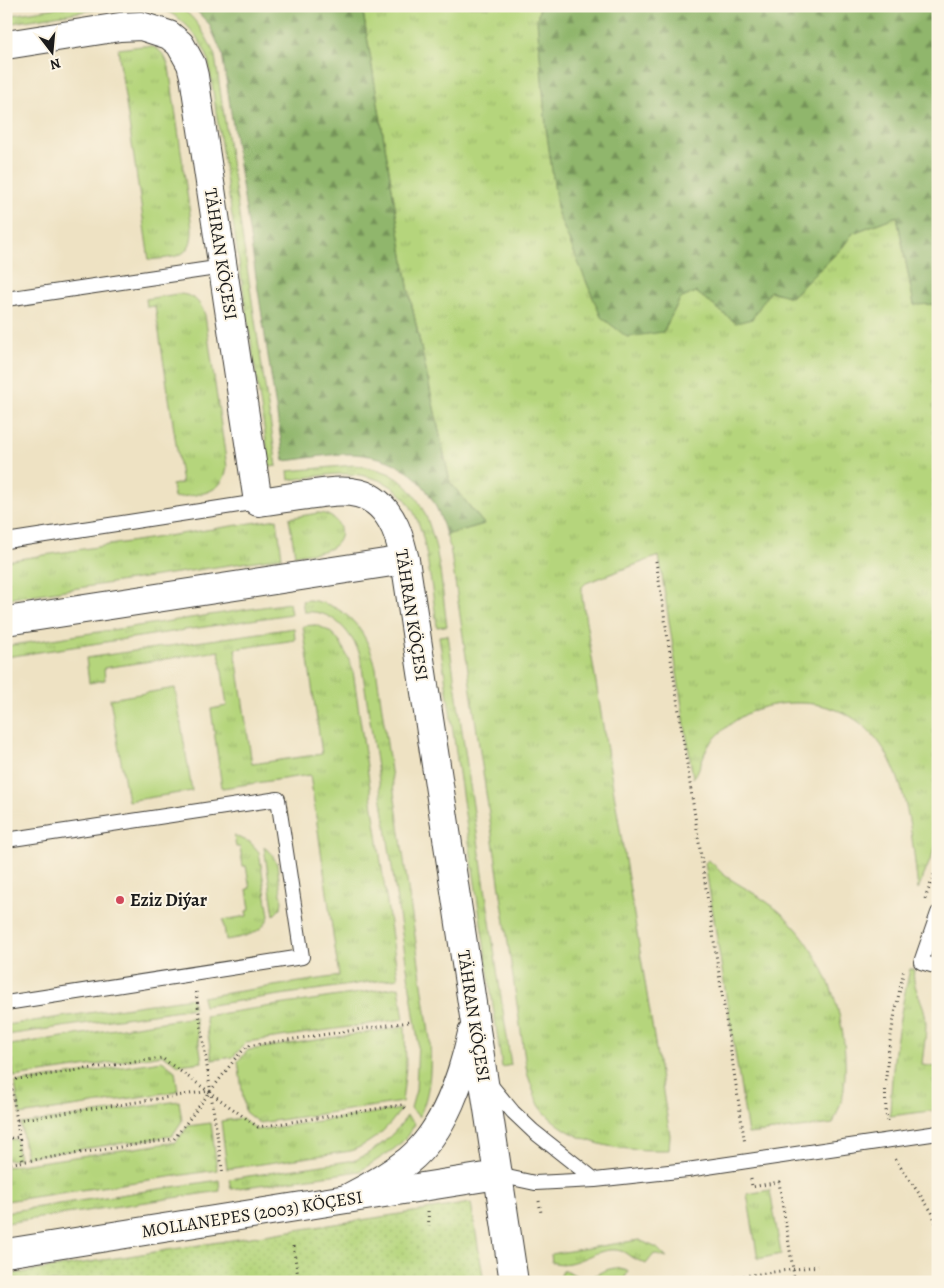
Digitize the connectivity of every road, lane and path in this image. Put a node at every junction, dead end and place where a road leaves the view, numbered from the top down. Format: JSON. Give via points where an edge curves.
{"nodes":[{"id":1,"x":6,"y":44,"type":"edge"},
{"id":2,"x":223,"y":267,"type":"junction"},
{"id":3,"x":6,"y":299,"type":"edge"},
{"id":4,"x":258,"y":502,"type":"junction"},
{"id":5,"x":6,"y":541,"type":"edge"},
{"id":6,"x":405,"y":560,"type":"junction"},
{"id":7,"x":656,"y":561,"type":"dead end"},
{"id":8,"x":6,"y":621,"type":"edge"},
{"id":9,"x":6,"y":840,"type":"edge"},
{"id":10,"x":938,"y":864,"type":"edge"},
{"id":11,"x":923,"y":904,"type":"dead end"},
{"id":12,"x":938,"y":913,"type":"edge"},
{"id":13,"x":938,"y":967,"type":"edge"},
{"id":14,"x":904,"y":968,"type":"dead end"},
{"id":15,"x":197,"y":997,"type":"dead end"},
{"id":16,"x":6,"y":1003,"type":"edge"},
{"id":17,"x":409,"y":1022,"type":"dead end"},
{"id":18,"x":475,"y":1022,"type":"junction"},
{"id":19,"x":6,"y":1050,"type":"edge"},
{"id":20,"x":483,"y":1075,"type":"junction"},
{"id":21,"x":11,"y":1080,"type":"junction"},
{"id":22,"x":211,"y":1091,"type":"junction"},
{"id":23,"x":406,"y":1108,"type":"dead end"},
{"id":24,"x":17,"y":1120,"type":"junction"},
{"id":25,"x":888,"y":1130,"type":"dead end"},
{"id":26,"x":938,"y":1133,"type":"edge"},
{"id":27,"x":19,"y":1137,"type":"junction"},
{"id":28,"x":6,"y":1139,"type":"edge"},
{"id":29,"x":746,"y":1151,"type":"dead end"},
{"id":30,"x":893,"y":1156,"type":"dead end"},
{"id":31,"x":23,"y":1161,"type":"junction"},
{"id":32,"x":6,"y":1164,"type":"edge"},
{"id":33,"x":223,"y":1175,"type":"dead end"},
{"id":34,"x":498,"y":1175,"type":"junction"},
{"id":35,"x":750,"y":1178,"type":"dead end"},
{"id":36,"x":595,"y":1180,"type":"junction"},
{"id":37,"x":538,"y":1198,"type":"dead end"},
{"id":38,"x":344,"y":1200,"type":"junction"},
{"id":39,"x":428,"y":1211,"type":"dead end"},
{"id":40,"x":541,"y":1213,"type":"dead end"},
{"id":41,"x":429,"y":1226,"type":"dead end"},
{"id":42,"x":938,"y":1229,"type":"edge"},
{"id":43,"x":294,"y":1246,"type":"dead end"},
{"id":44,"x":6,"y":1253,"type":"edge"},
{"id":45,"x":818,"y":1266,"type":"dead end"},
{"id":46,"x":793,"y":1269,"type":"junction"},
{"id":47,"x":299,"y":1282,"type":"edge"},
{"id":48,"x":514,"y":1282,"type":"edge"},
{"id":49,"x":699,"y":1282,"type":"edge"},
{"id":50,"x":795,"y":1282,"type":"edge"}],
"edges":[{"from":1,"to":2,"type":"street","name":"TÄHRAN KÖÇESI","via":[[141,26],[169,35],[180,44],[194,76]]},
{"from":2,"to":3,"type":"lane"},
{"from":2,"to":4,"type":"street","name":"TÄHRAN KÖÇESI"},
{"from":4,"to":5,"type":"lane"},
{"from":4,"to":6,"type":"street","name":"TÄHRAN KÖÇESI","via":[[337,490],[368,496],[379,504],[394,526]]},
{"from":6,"to":8,"type":"street"},
{"from":6,"to":18,"type":"street","name":"TÄHRAN KÖÇESI"},
{"from":7,"to":29,"type":"path"},
{"from":9,"to":16,"type":"lane","via":[[278,798],[302,957]]},
{"from":10,"to":11,"type":"path"},
{"from":12,"to":13,"type":"lane","via":[[921,962]]},
{"from":14,"to":25,"type":"path","via":[[886,1081]]},
{"from":15,"to":22,"type":"path"},
{"from":17,"to":22,"type":"path","via":[[247,1046]]},
{"from":18,"to":20,"type":"street","name":"TÄHRAN KÖÇESI"},
{"from":18,"to":38,"type":"street","via":[[466,1062],[440,1124],[410,1159],[379,1182]]},
{"from":19,"to":21,"type":"path"},
{"from":20,"to":34,"type":"street","name":"TÄHRAN KÖÇESI"},
{"from":20,"to":36,"type":"lane","via":[[533,1131]]},
{"from":21,"to":22,"type":"path","via":[[162,1058]]},
{"from":21,"to":24,"type":"path"},
{"from":22,"to":23,"type":"path","via":[[258,1127],[402,1105]]},
{"from":22,"to":24,"type":"path"},
{"from":22,"to":31,"type":"path","via":[[174,1139]]},
{"from":22,"to":33,"type":"path"},
{"from":24,"to":27,"type":"path"},
{"from":26,"to":36,"type":"lane","bridge":true,"via":[[687,1170]]},
{"from":27,"to":28,"type":"path"},
{"from":27,"to":31,"type":"path"},
{"from":30,"to":42,"type":"path","via":[[932,1212]]},
{"from":31,"to":32,"type":"path"},
{"from":34,"to":36,"type":"lane","via":[[536,1184]]},
{"from":34,"to":38,"type":"street","name":"MOLLANEPES (2003) KÖÇESI"},
{"from":34,"to":48,"type":"street","name":"TÄHRAN KÖÇESI"},
{"from":35,"to":46,"type":"path","via":[[752,1186],[779,1182]]},
{"from":37,"to":40,"type":"path"},
{"from":38,"to":44,"type":"street","name":"MOLLANEPES (2003) KÖÇESI"},
{"from":39,"to":41,"type":"path"},
{"from":43,"to":47,"type":"path"},
{"from":45,"to":46,"type":"path"},
{"from":46,"to":49,"type":"path"},
{"from":46,"to":50,"type":"path"}]}
